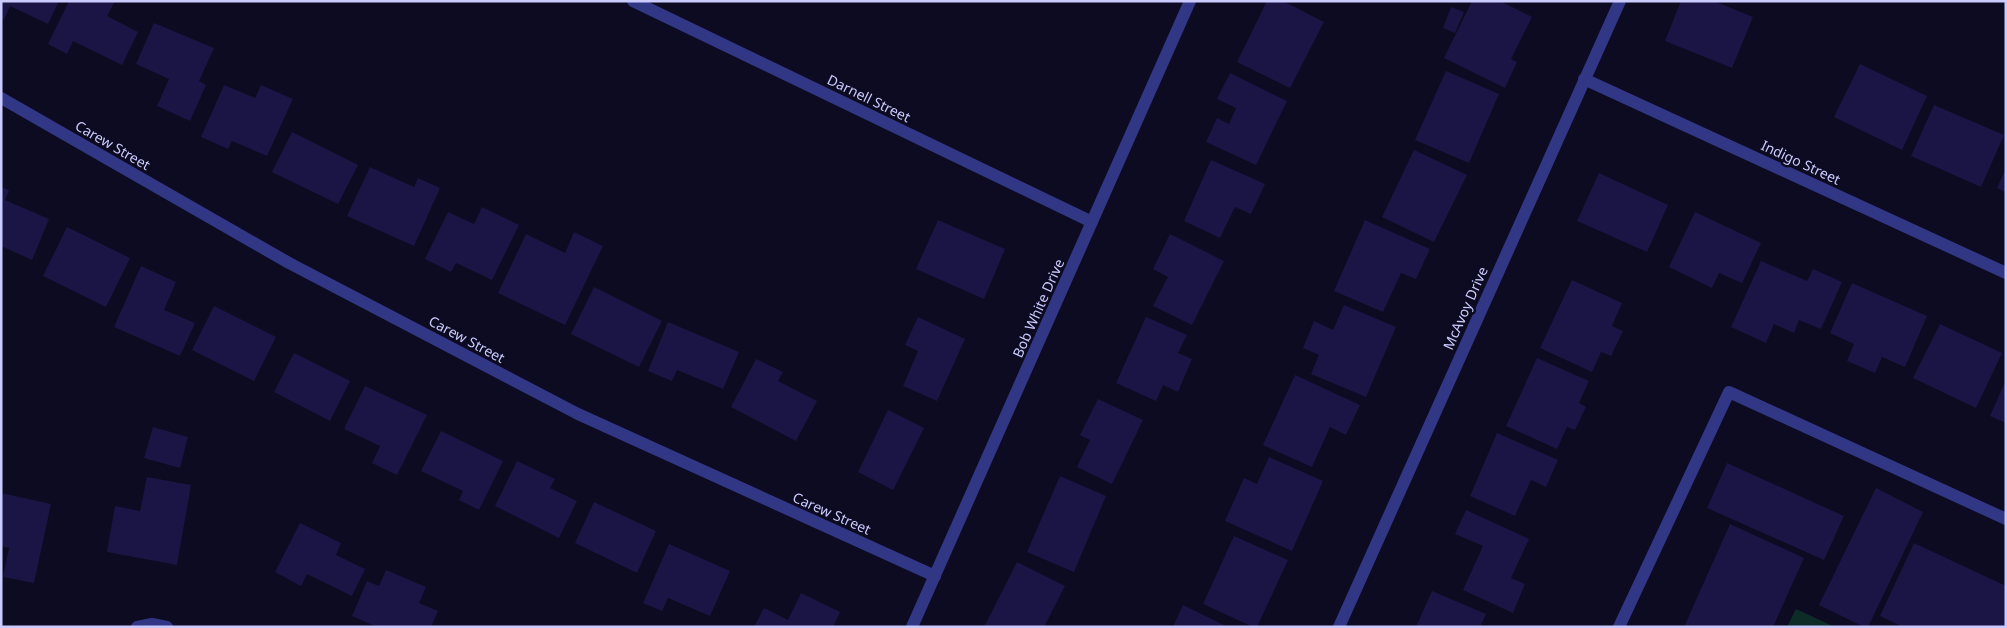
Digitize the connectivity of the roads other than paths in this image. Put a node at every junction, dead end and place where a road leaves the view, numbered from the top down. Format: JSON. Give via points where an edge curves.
{"nodes":[{"id":1,"x":633,"y":1,"type":"edge"},
{"id":2,"x":1190,"y":1,"type":"edge"},
{"id":3,"x":1620,"y":1,"type":"edge"},
{"id":4,"x":1584,"y":79,"type":"junction"},
{"id":5,"x":1,"y":98,"type":"edge"},
{"id":6,"x":1092,"y":222,"type":"junction"},
{"id":7,"x":2006,"y":272,"type":"edge"},
{"id":8,"x":2006,"y":519,"type":"edge"},
{"id":9,"x":935,"y":576,"type":"junction"},
{"id":10,"x":137,"y":627,"type":"edge"},
{"id":11,"x":167,"y":627,"type":"edge"},
{"id":12,"x":912,"y":627,"type":"edge"},
{"id":13,"x":1339,"y":627,"type":"edge"},
{"id":14,"x":1619,"y":627,"type":"edge"}],
"edges":[{"from":1,"to":6,"type":"street","name":"Darnell Street"},
{"from":2,"to":6,"type":"street","name":"Bob White Drive"},
{"from":3,"to":4,"type":"street","name":"McAvoy Drive"},
{"from":4,"to":7,"type":"street","name":"Indigo Street"},
{"from":4,"to":13,"type":"street","name":"McAvoy Drive"},
{"from":5,"to":9,"type":"street","name":"Carew Street","via":[[289,263],[578,414]]},
{"from":6,"to":9,"type":"street","name":"Bob White Drive"},
{"from":8,"to":14,"type":"street","via":[[1729,392]]},
{"from":9,"to":12,"type":"street","name":"Bob White Drive"},
{"from":10,"to":11,"type":"street","via":[[152,624]]}]}
